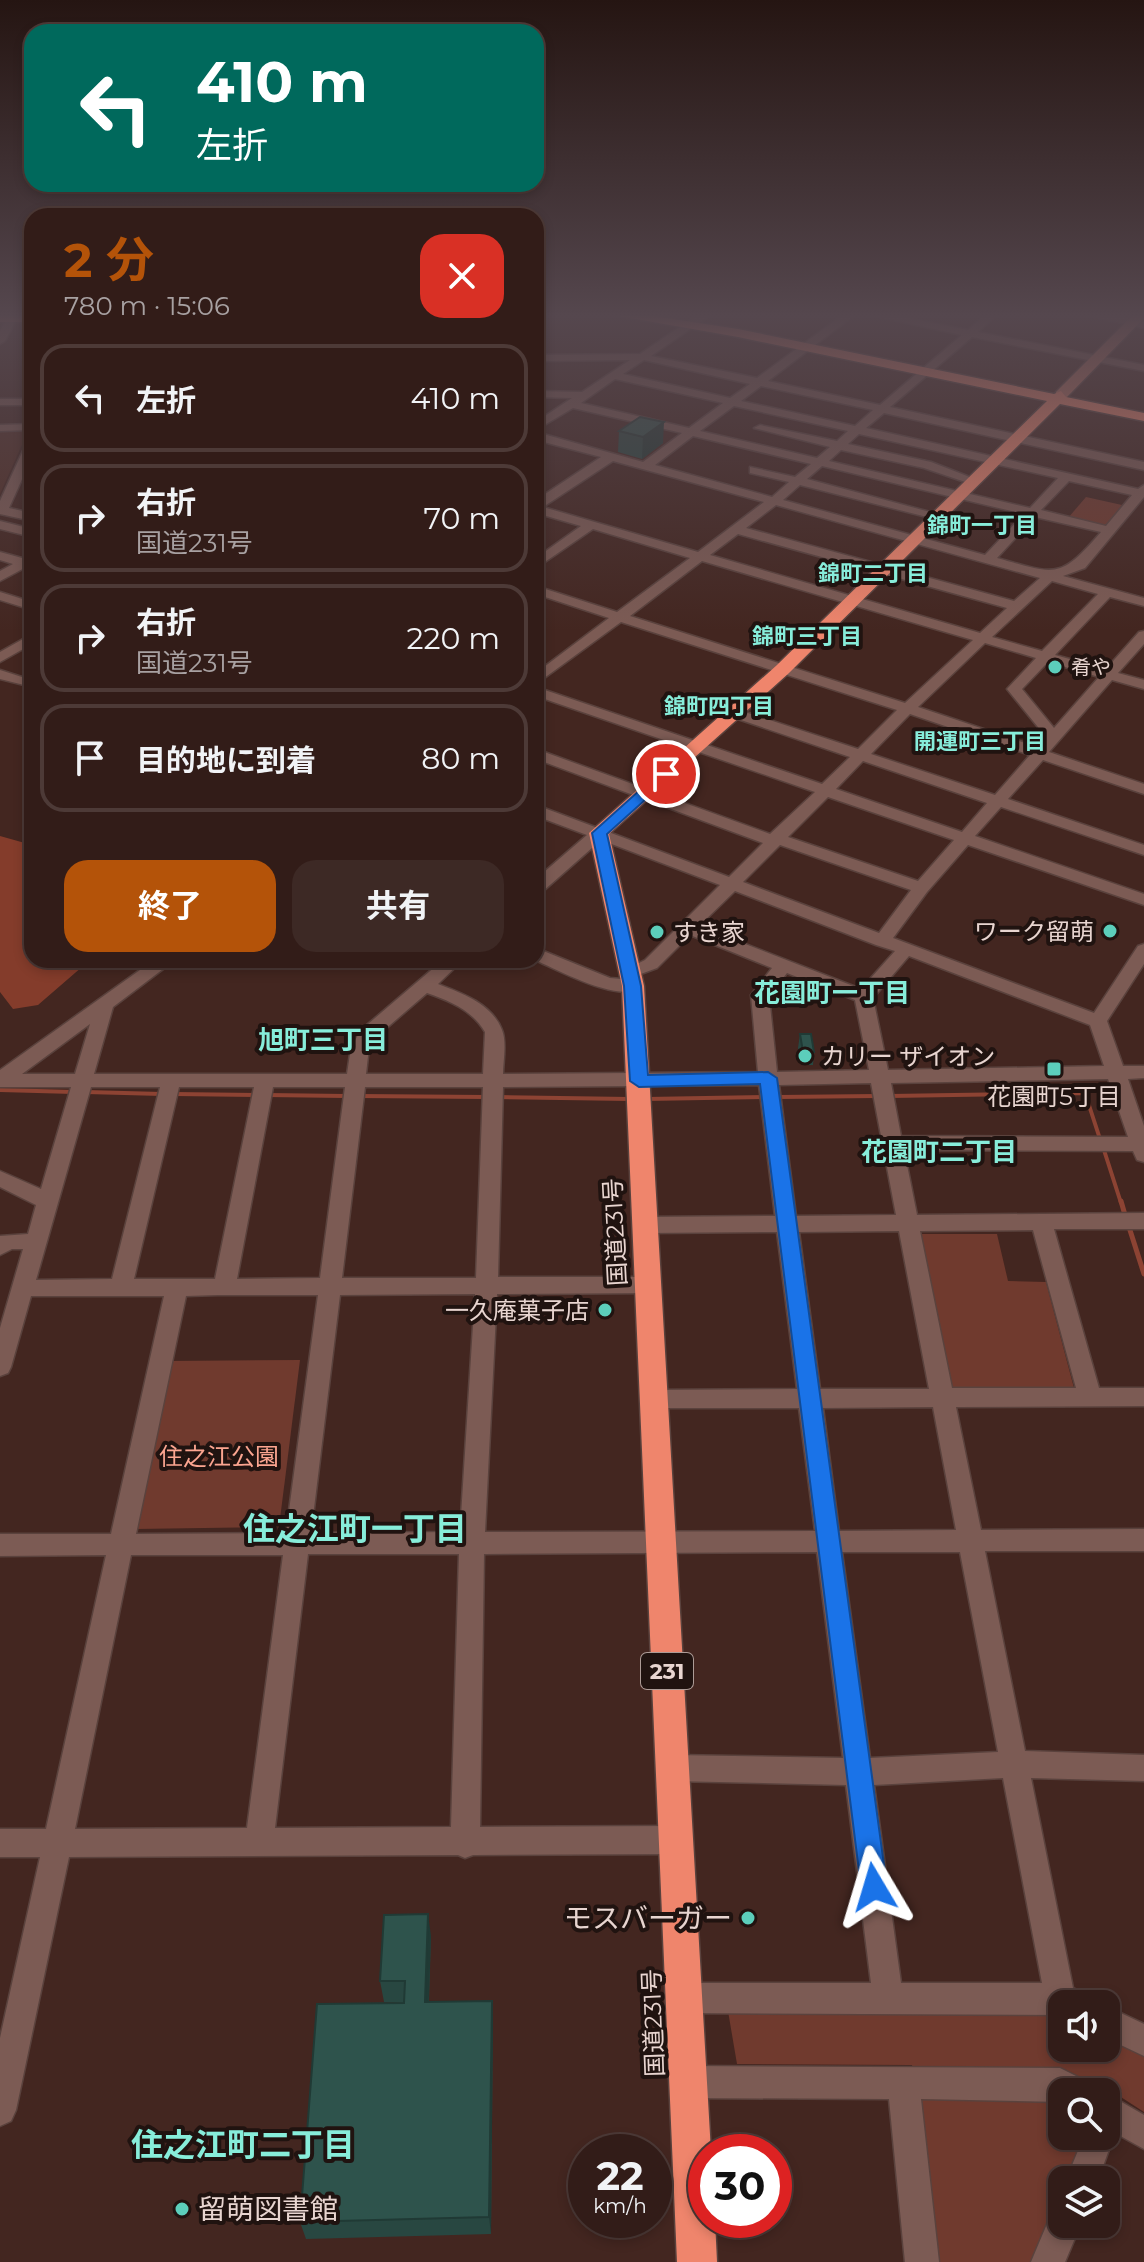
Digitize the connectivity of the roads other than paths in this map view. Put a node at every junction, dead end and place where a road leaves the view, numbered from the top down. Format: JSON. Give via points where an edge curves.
{"nodes":[{"id":1,"x":635,"y":420,"type":"edge"},
{"id":2,"x":709,"y":420,"type":"edge"},
{"id":3,"x":814,"y":420,"type":"edge"},
{"id":4,"x":867,"y":420,"type":"edge"},
{"id":5,"x":930,"y":420,"type":"edge"},
{"id":6,"x":1036,"y":420,"type":"edge"},
{"id":7,"x":24,"y":427,"type":"edge"},
{"id":8,"x":0,"y":428,"type":"edge"},
{"id":9,"x":760,"y":428,"type":"dead end"},
{"id":10,"x":857,"y":429,"type":"junction"},
{"id":11,"x":690,"y":433,"type":"junction"},
{"id":12,"x":544,"y":438,"type":"edge"},
{"id":13,"x":1016,"y":439,"type":"junction"},
{"id":14,"x":838,"y":445,"type":"junction"},
{"id":15,"x":610,"y":457,"type":"junction"},
{"id":16,"x":994,"y":460,"type":"junction"},
{"id":17,"x":24,"y":461,"type":"edge"},
{"id":18,"x":817,"y":463,"type":"junction"},
{"id":19,"x":645,"y":466,"type":"junction"},
{"id":20,"x":1144,"y":466,"type":"edge"},
{"id":21,"x":754,"y":470,"type":"dead end"},
{"id":22,"x":1066,"y":477,"type":"junction"},
{"id":23,"x":798,"y":480,"type":"junction"},
{"id":24,"x":974,"y":481,"type":"junction"},
{"id":25,"x":1142,"y":491,"type":"edge"},
{"id":26,"x":959,"y":495,"type":"junction"},
{"id":27,"x":774,"y":501,"type":"junction"},
{"id":28,"x":544,"y":502,"type":"edge"},
{"id":29,"x":24,"y":504,"type":"edge"},
{"id":30,"x":1,"y":508,"type":"edge"},
{"id":31,"x":544,"y":510,"type":"edge"},
{"id":32,"x":1034,"y":512,"type":"junction"},
{"id":33,"x":24,"y":515,"type":"edge"},
{"id":34,"x":939,"y":516,"type":"junction"},
{"id":35,"x":592,"y":524,"type":"junction"},
{"id":36,"x":0,"y":525,"type":"edge"},
{"id":37,"x":734,"y":529,"type":"junction"},
{"id":38,"x":1109,"y":530,"type":"junction"},
{"id":39,"x":24,"y":531,"type":"edge"},
{"id":40,"x":916,"y":539,"type":"junction"},
{"id":41,"x":699,"y":554,"type":"junction"},
{"id":42,"x":0,"y":556,"type":"edge"},
{"id":43,"x":544,"y":558,"type":"edge"},
{"id":44,"x":24,"y":559,"type":"edge"},
{"id":45,"x":988,"y":559,"type":"junction"},
{"id":46,"x":24,"y":562,"type":"edge"},
{"id":47,"x":883,"y":570,"type":"junction"},
{"id":48,"x":1049,"y":576,"type":"junction"},
{"id":49,"x":0,"y":577,"type":"edge"},
{"id":50,"x":1107,"y":592,"type":"junction"},
{"id":51,"x":544,"y":593,"type":"edge"},
{"id":52,"x":0,"y":596,"type":"edge"},
{"id":53,"x":854,"y":599,"type":"junction"},
{"id":54,"x":1144,"y":602,"type":"edge"},
{"id":55,"x":24,"y":604,"type":"edge"},
{"id":56,"x":1016,"y":606,"type":"junction"},
{"id":57,"x":619,"y":617,"type":"junction"},
{"id":58,"x":1144,"y":635,"type":"edge"},
{"id":59,"x":982,"y":637,"type":"junction"},
{"id":60,"x":24,"y":643,"type":"edge"},
{"id":61,"x":1045,"y":655,"type":"junction"},
{"id":62,"x":0,"y":658,"type":"edge"},
{"id":63,"x":783,"y":669,"type":"junction"},
{"id":64,"x":0,"y":674,"type":"edge"},
{"id":65,"x":544,"y":674,"type":"edge"},
{"id":66,"x":1110,"y":675,"type":"junction"},
{"id":67,"x":24,"y":683,"type":"edge"},
{"id":68,"x":1144,"y":685,"type":"edge"},
{"id":69,"x":544,"y":694,"type":"edge"},
{"id":70,"x":908,"y":708,"type":"junction"},
{"id":71,"x":734,"y":713,"type":"junction"},
{"id":72,"x":1054,"y":737,"type":"junction"},
{"id":73,"x":697,"y":747,"type":"junction"},
{"id":74,"x":1040,"y":753,"type":"junction"},
{"id":75,"x":860,"y":756,"type":"junction"},
{"id":76,"x":544,"y":757,"type":"edge"},
{"id":77,"x":1144,"y":789,"type":"edge"},
{"id":78,"x":824,"y":791,"type":"junction"},
{"id":79,"x":645,"y":793,"type":"junction"},
{"id":80,"x":998,"y":802,"type":"junction"},
{"id":81,"x":544,"y":813,"type":"edge"},
{"id":82,"x":599,"y":833,"type":"junction"},
{"id":83,"x":966,"y":838,"type":"junction"},
{"id":84,"x":775,"y":840,"type":"junction"},
{"id":85,"x":1144,"y":850,"type":"edge"},
{"id":86,"x":544,"y":869,"type":"edge"},
{"id":87,"x":554,"y":873,"type":"junction"},
{"id":88,"x":544,"y":881,"type":"edge"},
{"id":89,"x":731,"y":883,"type":"junction"},
{"id":90,"x":921,"y":888,"type":"junction"},
{"id":91,"x":1144,"y":900,"type":"edge"},
{"id":92,"x":687,"y":928,"type":"junction"},
{"id":93,"x":882,"y":941,"type":"junction"},
{"id":94,"x":906,"y":949,"type":"junction"},
{"id":95,"x":1144,"y":950,"type":"edge"},
{"id":96,"x":544,"y":957,"type":"edge"},
{"id":97,"x":783,"y":966,"type":"junction"},
{"id":98,"x":155,"y":968,"type":"edge"},
{"id":99,"x":445,"y":968,"type":"edge"},
{"id":100,"x":1138,"y":968,"type":"edge"},
{"id":101,"x":631,"y":979,"type":"junction"},
{"id":102,"x":426,"y":986,"type":"junction"},
{"id":103,"x":864,"y":997,"type":"junction"},
{"id":104,"x":104,"y":1007,"type":"junction"},
{"id":105,"x":1098,"y":1021,"type":"junction"},
{"id":106,"x":1144,"y":1072,"type":"edge"},
{"id":107,"x":1115,"y":1073,"type":"junction"},
{"id":108,"x":880,"y":1077,"type":"junction"},
{"id":109,"x":768,"y":1078,"type":"junction"},
{"id":110,"x":82,"y":1079,"type":"junction"},
{"id":111,"x":355,"y":1079,"type":"junction"},
{"id":112,"x":495,"y":1079,"type":"junction"},
{"id":113,"x":0,"y":1080,"type":"edge"},
{"id":114,"x":171,"y":1080,"type":"junction"},
{"id":115,"x":265,"y":1080,"type":"junction"},
{"id":116,"x":639,"y":1081,"type":"junction"},
{"id":117,"x":892,"y":1143,"type":"junction"},
{"id":118,"x":1142,"y":1150,"type":"edge"},
{"id":119,"x":0,"y":1178,"type":"edge"},
{"id":120,"x":48,"y":1202,"type":"junction"},
{"id":121,"x":907,"y":1221,"type":"junction"},
{"id":122,"x":1041,"y":1221,"type":"junction"},
{"id":123,"x":1144,"y":1221,"type":"edge"},
{"id":124,"x":787,"y":1223,"type":"junction"},
{"id":125,"x":646,"y":1225,"type":"junction"},
{"id":126,"x":37,"y":1242,"type":"junction"},
{"id":127,"x":0,"y":1247,"type":"edge"},
{"id":128,"x":649,"y":1285,"type":"junction"},
{"id":129,"x":486,"y":1286,"type":"junction"},
{"id":130,"x":121,"y":1287,"type":"junction"},
{"id":131,"x":24,"y":1288,"type":"junction"},
{"id":132,"x":330,"y":1288,"type":"junction"},
{"id":133,"x":176,"y":1289,"type":"junction"},
{"id":134,"x":224,"y":1289,"type":"junction"},
{"id":135,"x":0,"y":1367,"type":"edge"},
{"id":136,"x":1090,"y":1397,"type":"junction"},
{"id":137,"x":1144,"y":1397,"type":"edge"},
{"id":138,"x":942,"y":1398,"type":"junction"},
{"id":139,"x":655,"y":1399,"type":"junction"},
{"id":140,"x":810,"y":1399,"type":"junction"},
{"id":141,"x":1144,"y":1540,"type":"edge"},
{"id":142,"x":660,"y":1541,"type":"junction"},
{"id":143,"x":970,"y":1542,"type":"junction"},
{"id":144,"x":122,"y":1543,"type":"junction"},
{"id":145,"x":298,"y":1543,"type":"junction"},
{"id":146,"x":472,"y":1543,"type":"junction"},
{"id":147,"x":829,"y":1543,"type":"junction"},
{"id":148,"x":0,"y":1545,"type":"edge"},
{"id":149,"x":1015,"y":1764,"type":"junction"},
{"id":150,"x":673,"y":1768,"type":"junction"},
{"id":151,"x":1144,"y":1768,"type":"edge"},
{"id":152,"x":859,"y":1772,"type":"junction"},
{"id":153,"x":676,"y":1840,"type":"junction"},
{"id":154,"x":0,"y":1843,"type":"edge"},
{"id":155,"x":58,"y":1843,"type":"junction"},
{"id":156,"x":259,"y":1844,"type":"junction"},
{"id":157,"x":465,"y":1844,"type":"junction"},
{"id":158,"x":1064,"y":1990,"type":"edge"},
{"id":159,"x":684,"y":1998,"type":"junction"},
{"id":160,"x":888,"y":2000,"type":"junction"},
{"id":161,"x":1048,"y":2001,"type":"edge"},
{"id":162,"x":1120,"y":2026,"type":"edge"},
{"id":163,"x":1142,"y":2034,"type":"edge"},
{"id":164,"x":687,"y":2082,"type":"junction"},
{"id":165,"x":903,"y":2082,"type":"junction"},
{"id":166,"x":1048,"y":2084,"type":"edge"},
{"id":167,"x":0,"y":2110,"type":"edge"},
{"id":168,"x":1120,"y":2124,"type":"edge"},
{"id":169,"x":1144,"y":2133,"type":"edge"},
{"id":170,"x":1058,"y":2238,"type":"edge"},
{"id":171,"x":697,"y":2262,"type":"edge"},
{"id":172,"x":922,"y":2262,"type":"edge"},
{"id":173,"x":1048,"y":2262,"type":"edge"}],
"edges":[{"from":1,"to":11,"type":"street"},
{"from":2,"to":11,"type":"street"},
{"from":3,"to":10,"type":"street"},
{"from":4,"to":10,"type":"street"},
{"from":5,"to":13,"type":"street"},
{"from":6,"to":13,"type":"highway"},
{"from":7,"to":8,"type":"street"},
{"from":9,"to":14,"type":"street"},
{"from":10,"to":14,"type":"street"},
{"from":10,"to":16,"type":"street"},
{"from":11,"to":18,"type":"street"},
{"from":11,"to":19,"type":"street"},
{"from":12,"to":15,"type":"street"},
{"from":13,"to":16,"type":"highway"},
{"from":13,"to":20,"type":"street"},
{"from":14,"to":18,"type":"street"},
{"from":14,"to":24,"type":"street"},
{"from":15,"to":19,"type":"street"},
{"from":15,"to":28,"type":"street"},
{"from":16,"to":22,"type":"street"},
{"from":16,"to":24,"type":"highway"},
{"from":17,"to":30,"type":"street"},
{"from":18,"to":23,"type":"street"},
{"from":18,"to":26,"type":"street"},
{"from":19,"to":27,"type":"street"},
{"from":21,"to":23,"type":"street"},
{"from":22,"to":25,"type":"street"},
{"from":22,"to":32,"type":"street"},
{"from":23,"to":27,"type":"street"},
{"from":23,"to":34,"type":"street"},
{"from":24,"to":26,"type":"highway"},
{"from":25,"to":38,"type":"street"},
{"from":26,"to":32,"type":"street"},
{"from":26,"to":34,"type":"highway"},
{"from":27,"to":37,"type":"street"},
{"from":27,"to":40,"type":"street"},
{"from":29,"to":30,"type":"street"},
{"from":30,"to":33,"type":"street"},
{"from":31,"to":35,"type":"street"},
{"from":32,"to":38,"type":"street"},
{"from":32,"to":45,"type":"street"},
{"from":34,"to":40,"type":"highway"},
{"from":35,"to":41,"type":"street"},
{"from":35,"to":43,"type":"street"},
{"from":36,"to":39,"type":"street"},
{"from":37,"to":41,"type":"street"},
{"from":37,"to":47,"type":"street"},
{"from":38,"to":48,"type":"street","via":[[1080,565]]},
{"from":40,"to":45,"type":"street"},
{"from":40,"to":47,"type":"highway"},
{"from":41,"to":53,"type":"street"},
{"from":41,"to":57,"type":"street"},
{"from":42,"to":44,"type":"street"},
{"from":45,"to":48,"type":"street"},
{"from":46,"to":49,"type":"street"},
{"from":47,"to":53,"type":"highway"},
{"from":47,"to":56,"type":"street"},
{"from":48,"to":50,"type":"street"},
{"from":48,"to":56,"type":"street"},
{"from":50,"to":54,"type":"street"},
{"from":50,"to":61,"type":"street"},
{"from":51,"to":57,"type":"street"},
{"from":52,"to":55,"type":"street"},
{"from":53,"to":59,"type":"street"},
{"from":53,"to":63,"type":"highway"},
{"from":56,"to":59,"type":"street"},
{"from":57,"to":63,"type":"street"},
{"from":57,"to":65,"type":"street"},
{"from":58,"to":66,"type":"street"},
{"from":59,"to":61,"type":"street"},
{"from":59,"to":70,"type":"street"},
{"from":60,"to":62,"type":"street"},
{"from":61,"to":66,"type":"street"},
{"from":61,"to":72,"type":"street","via":[[1014,689]]},
{"from":63,"to":70,"type":"street"},
{"from":63,"to":71,"type":"highway"},
{"from":64,"to":67,"type":"street"},
{"from":66,"to":68,"type":"street"},
{"from":66,"to":72,"type":"street"},
{"from":69,"to":73,"type":"street"},
{"from":70,"to":74,"type":"street"},
{"from":70,"to":75,"type":"street"},
{"from":71,"to":73,"type":"highway"},
{"from":71,"to":75,"type":"street"},
{"from":72,"to":74,"type":"street"},
{"from":73,"to":78,"type":"street"},
{"from":73,"to":79,"type":"highway"},
{"from":74,"to":77,"type":"street"},
{"from":74,"to":80,"type":"street"},
{"from":75,"to":78,"type":"street"},
{"from":75,"to":80,"type":"street"},
{"from":76,"to":79,"type":"street"},
{"from":78,"to":83,"type":"street"},
{"from":78,"to":84,"type":"street"},
{"from":79,"to":82,"type":"highway"},
{"from":79,"to":84,"type":"street"},
{"from":80,"to":83,"type":"street"},
{"from":80,"to":85,"type":"street"},
{"from":81,"to":82,"type":"street"},
{"from":82,"to":87,"type":"street"},
{"from":82,"to":89,"type":"street"},
{"from":82,"to":101,"type":"highway","name":"国道231号","number":"231"},
{"from":83,"to":90,"type":"street"},
{"from":83,"to":91,"type":"street"},
{"from":84,"to":89,"type":"street"},
{"from":84,"to":90,"type":"street"},
{"from":86,"to":87,"type":"street"},
{"from":87,"to":88,"type":"street"},
{"from":89,"to":92,"type":"street"},
{"from":89,"to":93,"type":"street"},
{"from":90,"to":93,"type":"street"},
{"from":92,"to":97,"type":"street"},
{"from":92,"to":101,"type":"street"},
{"from":93,"to":94,"type":"street"},
{"from":94,"to":103,"type":"street"},
{"from":94,"to":105,"type":"street"},
{"from":95,"to":100,"type":"street"},
{"from":96,"to":101,"type":"street","via":[[607,984]]},
{"from":97,"to":103,"type":"street"},
{"from":97,"to":109,"type":"street","via":[[760,995]]},
{"from":98,"to":104,"type":"street"},
{"from":99,"to":102,"type":"street"},
{"from":100,"to":105,"type":"street"},
{"from":101,"to":116,"type":"highway","name":"国道231号","number":"231"},
{"from":102,"to":111,"type":"street","via":[[368,1034],[360,1047]]},
{"from":102,"to":112,"type":"street","via":[[463,1000],[490,1022]]},
{"from":103,"to":108,"type":"street"},
{"from":104,"to":110,"type":"street"},
{"from":104,"to":113,"type":"street"},
{"from":105,"to":107,"type":"street"},
{"from":106,"to":107,"type":"street"},
{"from":107,"to":108,"type":"street"},
{"from":107,"to":118,"type":"street"},
{"from":108,"to":109,"type":"street"},
{"from":108,"to":117,"type":"street"},
{"from":109,"to":116,"type":"street"},
{"from":109,"to":124,"type":"street"},
{"from":110,"to":113,"type":"street"},
{"from":110,"to":114,"type":"street"},
{"from":110,"to":120,"type":"street"},
{"from":111,"to":112,"type":"street"},
{"from":111,"to":115,"type":"street"},
{"from":111,"to":132,"type":"street"},
{"from":112,"to":116,"type":"street"},
{"from":112,"to":129,"type":"street"},
{"from":114,"to":115,"type":"street"},
{"from":114,"to":130,"type":"street"},
{"from":115,"to":134,"type":"street"},
{"from":116,"to":125,"type":"highway","name":"国道231号","number":"231"},
{"from":117,"to":118,"type":"street"},
{"from":117,"to":121,"type":"street"},
{"from":119,"to":120,"type":"street"},
{"from":120,"to":126,"type":"street"},
{"from":121,"to":122,"type":"street"},
{"from":121,"to":124,"type":"street"},
{"from":121,"to":138,"type":"street"},
{"from":122,"to":123,"type":"street"},
{"from":122,"to":136,"type":"street"},
{"from":124,"to":125,"type":"street"},
{"from":124,"to":140,"type":"street"},
{"from":125,"to":128,"type":"highway","name":"国道231号","number":"231"},
{"from":126,"to":127,"type":"street","via":[[8,1241]]},
{"from":126,"to":131,"type":"street"},
{"from":128,"to":129,"type":"street"},
{"from":128,"to":139,"type":"highway","name":"国道231号","number":"231"},
{"from":129,"to":132,"type":"street"},
{"from":129,"to":146,"type":"street"},
{"from":130,"to":131,"type":"street"},
{"from":130,"to":133,"type":"street"},
{"from":131,"to":135,"type":"street"},
{"from":132,"to":134,"type":"street"},
{"from":132,"to":145,"type":"street"},
{"from":133,"to":134,"type":"street"},
{"from":133,"to":144,"type":"street"},
{"from":136,"to":137,"type":"street"},
{"from":136,"to":138,"type":"street"},
{"from":138,"to":140,"type":"street"},
{"from":138,"to":143,"type":"street"},
{"from":139,"to":140,"type":"street"},
{"from":139,"to":142,"type":"highway","name":"国道231号","number":"231"},
{"from":140,"to":147,"type":"street"},
{"from":141,"to":143,"type":"street"},
{"from":142,"to":146,"type":"street"},
{"from":142,"to":147,"type":"street"},
{"from":142,"to":150,"type":"highway","name":"国道231号","number":"231"},
{"from":143,"to":147,"type":"street"},
{"from":143,"to":149,"type":"street"},
{"from":144,"to":145,"type":"street"},
{"from":144,"to":148,"type":"street"},
{"from":144,"to":155,"type":"street"},
{"from":145,"to":146,"type":"street"},
{"from":145,"to":156,"type":"street"},
{"from":146,"to":157,"type":"street"},
{"from":147,"to":152,"type":"street"},
{"from":149,"to":151,"type":"street"},
{"from":149,"to":152,"type":"street"},
{"from":149,"to":158,"type":"street"},
{"from":150,"to":152,"type":"street"},
{"from":150,"to":153,"type":"highway","name":"国道231号","number":"231"},
{"from":152,"to":160,"type":"street"},
{"from":153,"to":157,"type":"street"},
{"from":153,"to":159,"type":"highway","name":"国道231号","number":"231"},
{"from":154,"to":155,"type":"street"},
{"from":155,"to":156,"type":"street"},
{"from":155,"to":167,"type":"street"},
{"from":156,"to":157,"type":"street"},
{"from":159,"to":160,"type":"street"},
{"from":159,"to":164,"type":"highway","name":"国道231号","number":"231"},
{"from":160,"to":161,"type":"street"},
{"from":162,"to":163,"type":"street"},
{"from":164,"to":165,"type":"street"},
{"from":164,"to":171,"type":"highway","name":"国道231号","number":"231"},
{"from":165,"to":166,"type":"street"},
{"from":165,"to":172,"type":"street"},
{"from":168,"to":169,"type":"street"},
{"from":170,"to":173,"type":"street"}]}
